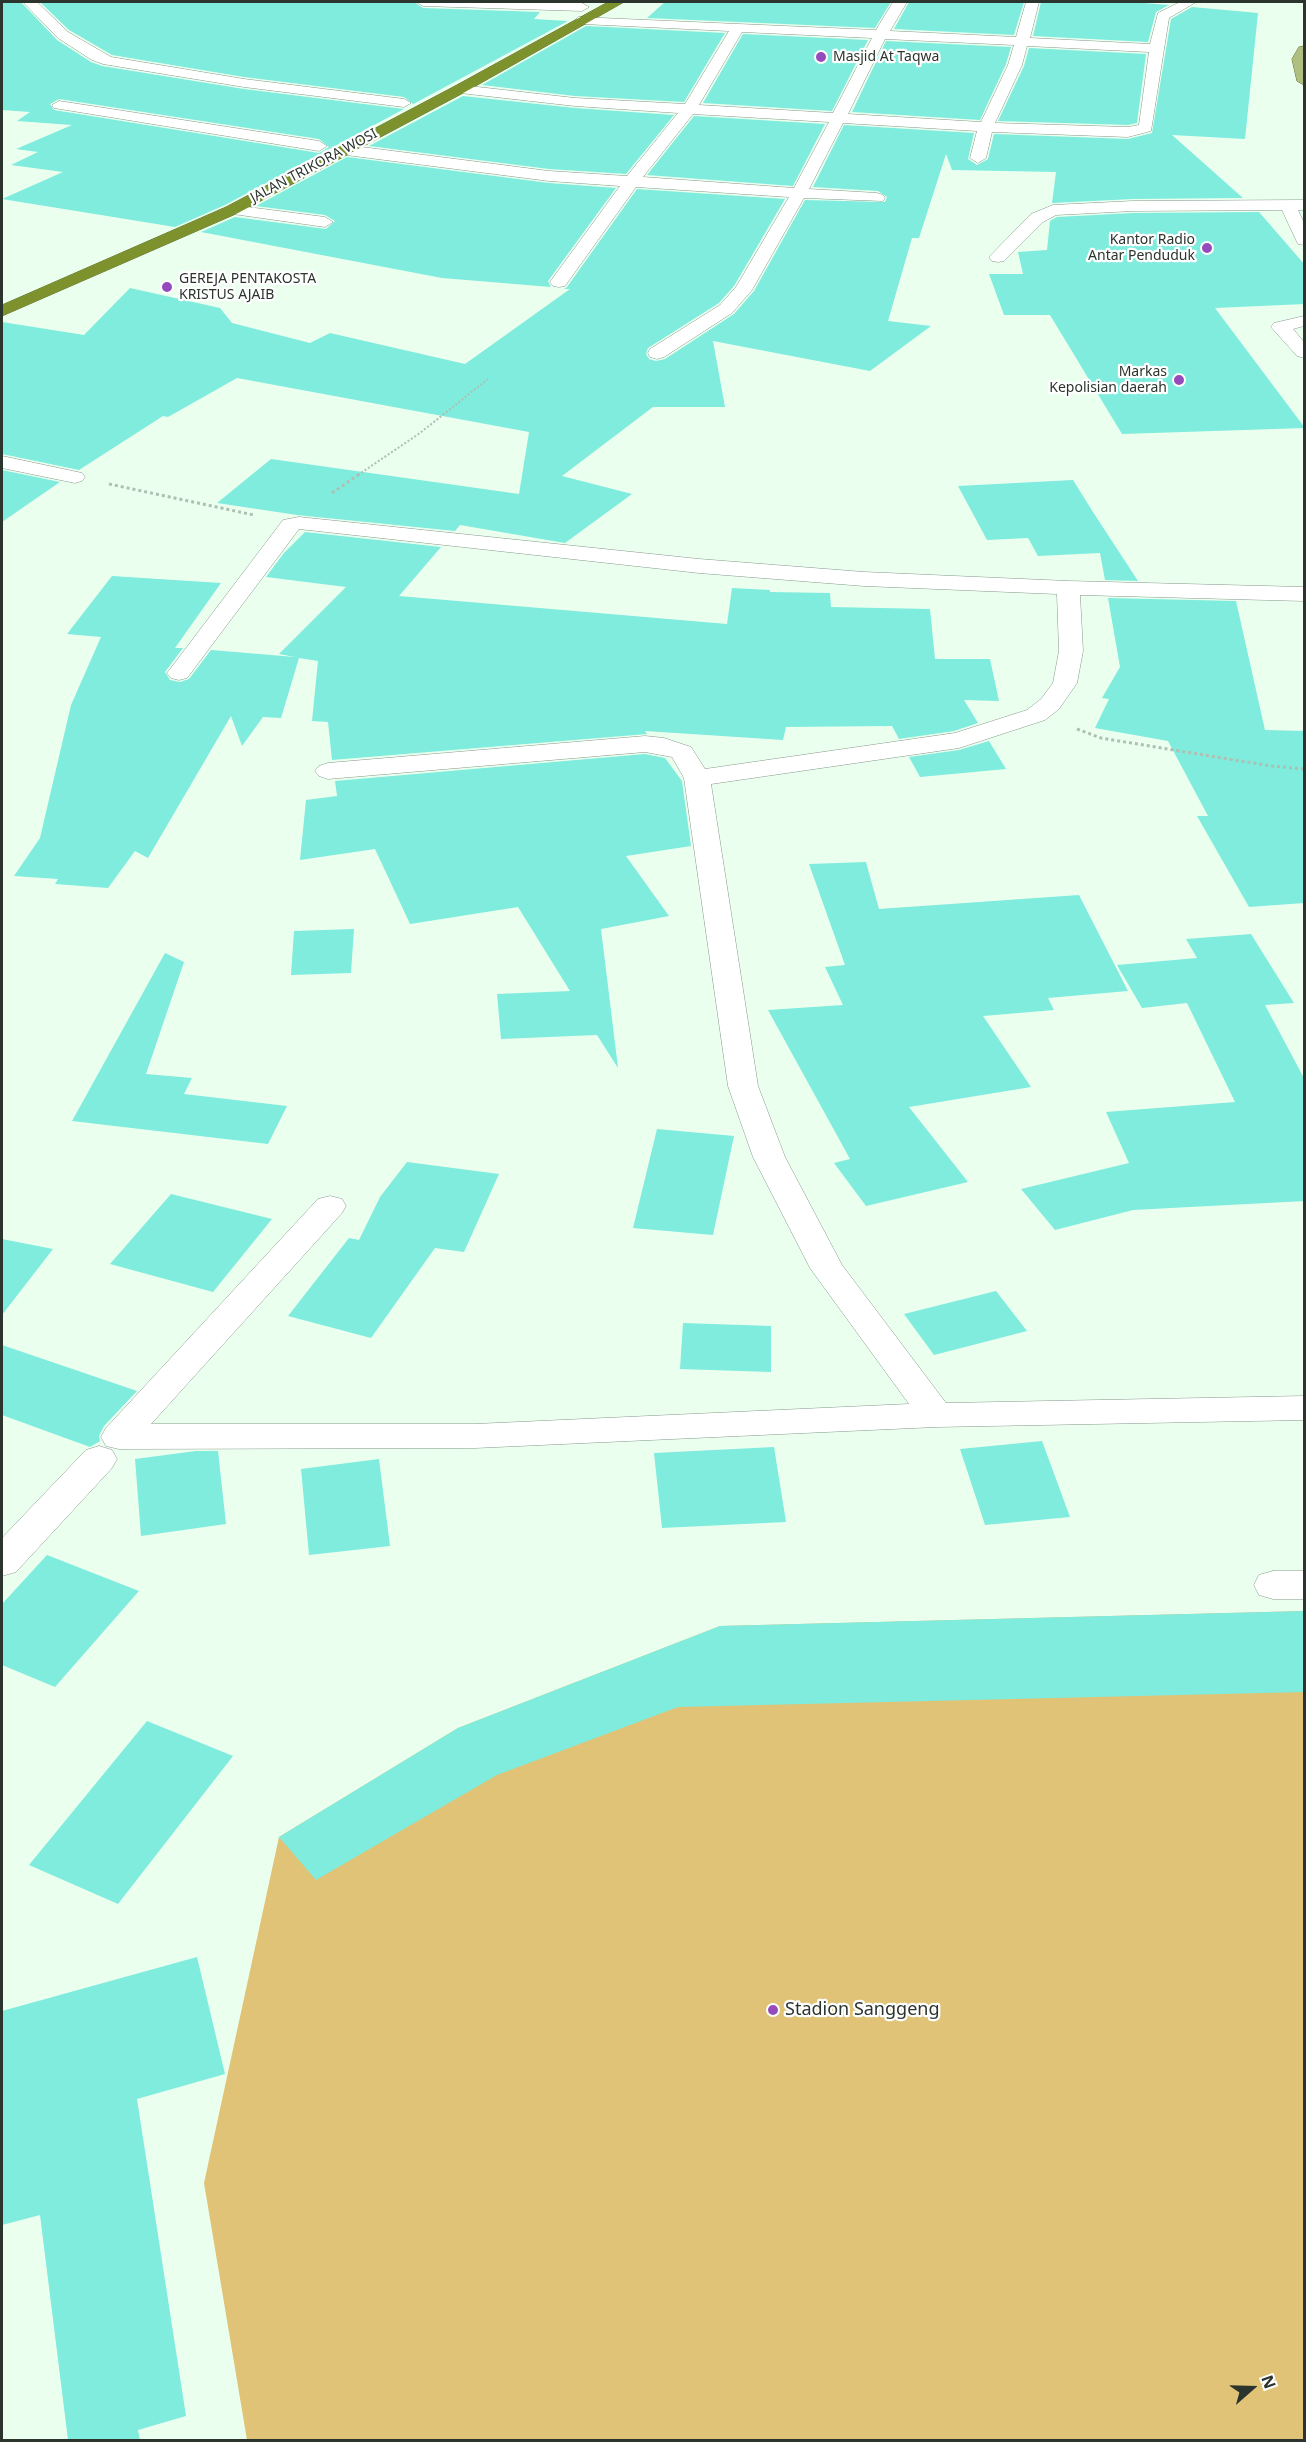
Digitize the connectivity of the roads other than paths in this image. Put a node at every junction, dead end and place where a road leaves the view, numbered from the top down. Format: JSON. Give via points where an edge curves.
{"nodes":[{"id":1,"x":30,"y":2,"type":"edge"},
{"id":2,"x":423,"y":2,"type":"edge"},
{"id":3,"x":617,"y":2,"type":"edge"},
{"id":4,"x":900,"y":2,"type":"edge"},
{"id":5,"x":1189,"y":2,"type":"edge"},
{"id":6,"x":1032,"y":8,"type":"edge"},
{"id":7,"x":586,"y":10,"type":"edge"},
{"id":8,"x":738,"y":28,"type":"junction"},
{"id":9,"x":881,"y":35,"type":"junction"},
{"id":10,"x":1022,"y":42,"type":"junction"},
{"id":11,"x":1156,"y":48,"type":"junction"},
{"id":12,"x":1305,"y":50,"type":"edge"},
{"id":13,"x":1305,"y":81,"type":"edge"},
{"id":14,"x":460,"y":88,"type":"junction"},
{"id":15,"x":404,"y":103,"type":"junction"},
{"id":16,"x":59,"y":105,"type":"dead end"},
{"id":17,"x":689,"y":109,"type":"junction"},
{"id":18,"x":838,"y":118,"type":"junction"},
{"id":19,"x":986,"y":127,"type":"junction"},
{"id":20,"x":319,"y":146,"type":"junction"},
{"id":21,"x":346,"y":150,"type":"junction"},
{"id":22,"x":299,"y":157,"type":"dead end"},
{"id":23,"x":978,"y":158,"type":"dead end"},
{"id":24,"x":631,"y":182,"type":"junction"},
{"id":25,"x":798,"y":193,"type":"junction"},
{"id":26,"x":877,"y":198,"type":"dead end"},
{"id":27,"x":1297,"y":206,"type":"edge"},
{"id":28,"x":232,"y":210,"type":"junction"},
{"id":29,"x":177,"y":217,"type":"dead end"},
{"id":30,"x":325,"y":222,"type":"dead end"},
{"id":31,"x":1305,"y":240,"type":"edge"},
{"id":32,"x":100,"y":251,"type":"dead end"},
{"id":33,"x":998,"y":257,"type":"dead end"},
{"id":34,"x":559,"y":282,"type":"dead end"},
{"id":35,"x":2,"y":311,"type":"edge"},
{"id":36,"x":1305,"y":321,"type":"edge"},
{"id":37,"x":1305,"y":352,"type":"edge"},
{"id":38,"x":657,"y":353,"type":"dead end"},
{"id":39,"x":2,"y":462,"type":"edge"},
{"id":40,"x":75,"y":477,"type":"road end"},
{"id":41,"x":1068,"y":588,"type":"junction"},
{"id":42,"x":1305,"y":594,"type":"edge"},
{"id":43,"x":179,"y":673,"type":"dead end"},
{"id":44,"x":327,"y":771,"type":"dead end"},
{"id":45,"x":697,"y":778,"type":"junction"},
{"id":46,"x":330,"y":1206,"type":"dead end"},
{"id":47,"x":1305,"y":1408,"type":"edge"},
{"id":48,"x":936,"y":1414,"type":"junction"},
{"id":49,"x":99,"y":1459,"type":"dead end"},
{"id":50,"x":2,"y":1562,"type":"edge"}],
"edges":[{"from":1,"to":15,"type":"street","via":[[63,35],[108,61]]},
{"from":2,"to":7,"type":"street"},
{"from":3,"to":7,"type":"highway","name":"JALAN TRIKORA WOSI"},
{"from":4,"to":9,"type":"street"},
{"from":5,"to":11,"type":"street","via":[[1163,16]]},
{"from":6,"to":10,"type":"street"},
{"from":7,"to":8,"type":"street"},
{"from":7,"to":14,"type":"highway","name":"JALAN TRIKORA WOSI"},
{"from":7,"to":15,"type":"highway","name":"JALAN TRIKORA WOSI"},
{"from":8,"to":9,"type":"street"},
{"from":8,"to":17,"type":"street"},
{"from":9,"to":10,"type":"street"},
{"from":9,"to":18,"type":"street"},
{"from":10,"to":11,"type":"street"},
{"from":10,"to":19,"type":"street"},
{"from":11,"to":19,"type":"street","via":[[1146,128],[1119,132]]},
{"from":12,"to":13,"type":"main road","via":[[1299,59]]},
{"from":14,"to":17,"type":"street","via":[[556,100]]},
{"from":14,"to":21,"type":"highway","name":"JALAN TRIKORA WOSI"},
{"from":15,"to":20,"type":"highway","name":"JALAN TRIKORA WOSI"},
{"from":16,"to":20,"type":"street"},
{"from":17,"to":18,"type":"street"},
{"from":17,"to":24,"type":"street"},
{"from":18,"to":19,"type":"street"},
{"from":18,"to":25,"type":"street"},
{"from":19,"to":23,"type":"street"},
{"from":20,"to":22,"type":"highway","name":"JALAN TRIKORA WOSI"},
{"from":21,"to":24,"type":"street","via":[[528,174]]},
{"from":21,"to":28,"type":"highway","name":"JALAN TRIKORA WOSI"},
{"from":24,"to":25,"type":"street"},
{"from":24,"to":34,"type":"street"},
{"from":25,"to":26,"type":"street"},
{"from":25,"to":38,"type":"street","via":[[735,301]]},
{"from":27,"to":31,"type":"street"},
{"from":27,"to":33,"type":"street","via":[[1053,210],[1037,218]]},
{"from":28,"to":30,"type":"street"},
{"from":28,"to":35,"type":"highway","name":"JALAN TRIKORA WOSI"},
{"from":29,"to":32,"type":"highway"},
{"from":36,"to":37,"type":"street","via":[[1280,327]]},
{"from":39,"to":40,"type":"street"},
{"from":41,"to":42,"type":"street"},
{"from":41,"to":43,"type":"street","via":[[721,568],[292,523]]},
{"from":41,"to":45,"type":"street","via":[[1071,651],[1065,683],[1036,715],[959,740]]},
{"from":44,"to":45,"type":"street","via":[[645,744],[682,752]]},
{"from":45,"to":48,"type":"street","via":[[743,1086],[770,1157],[827,1268]]},
{"from":46,"to":48,"type":"street","via":[[119,1437],[475,1436]]},
{"from":47,"to":48,"type":"street"},
{"from":49,"to":50,"type":"street"}]}
